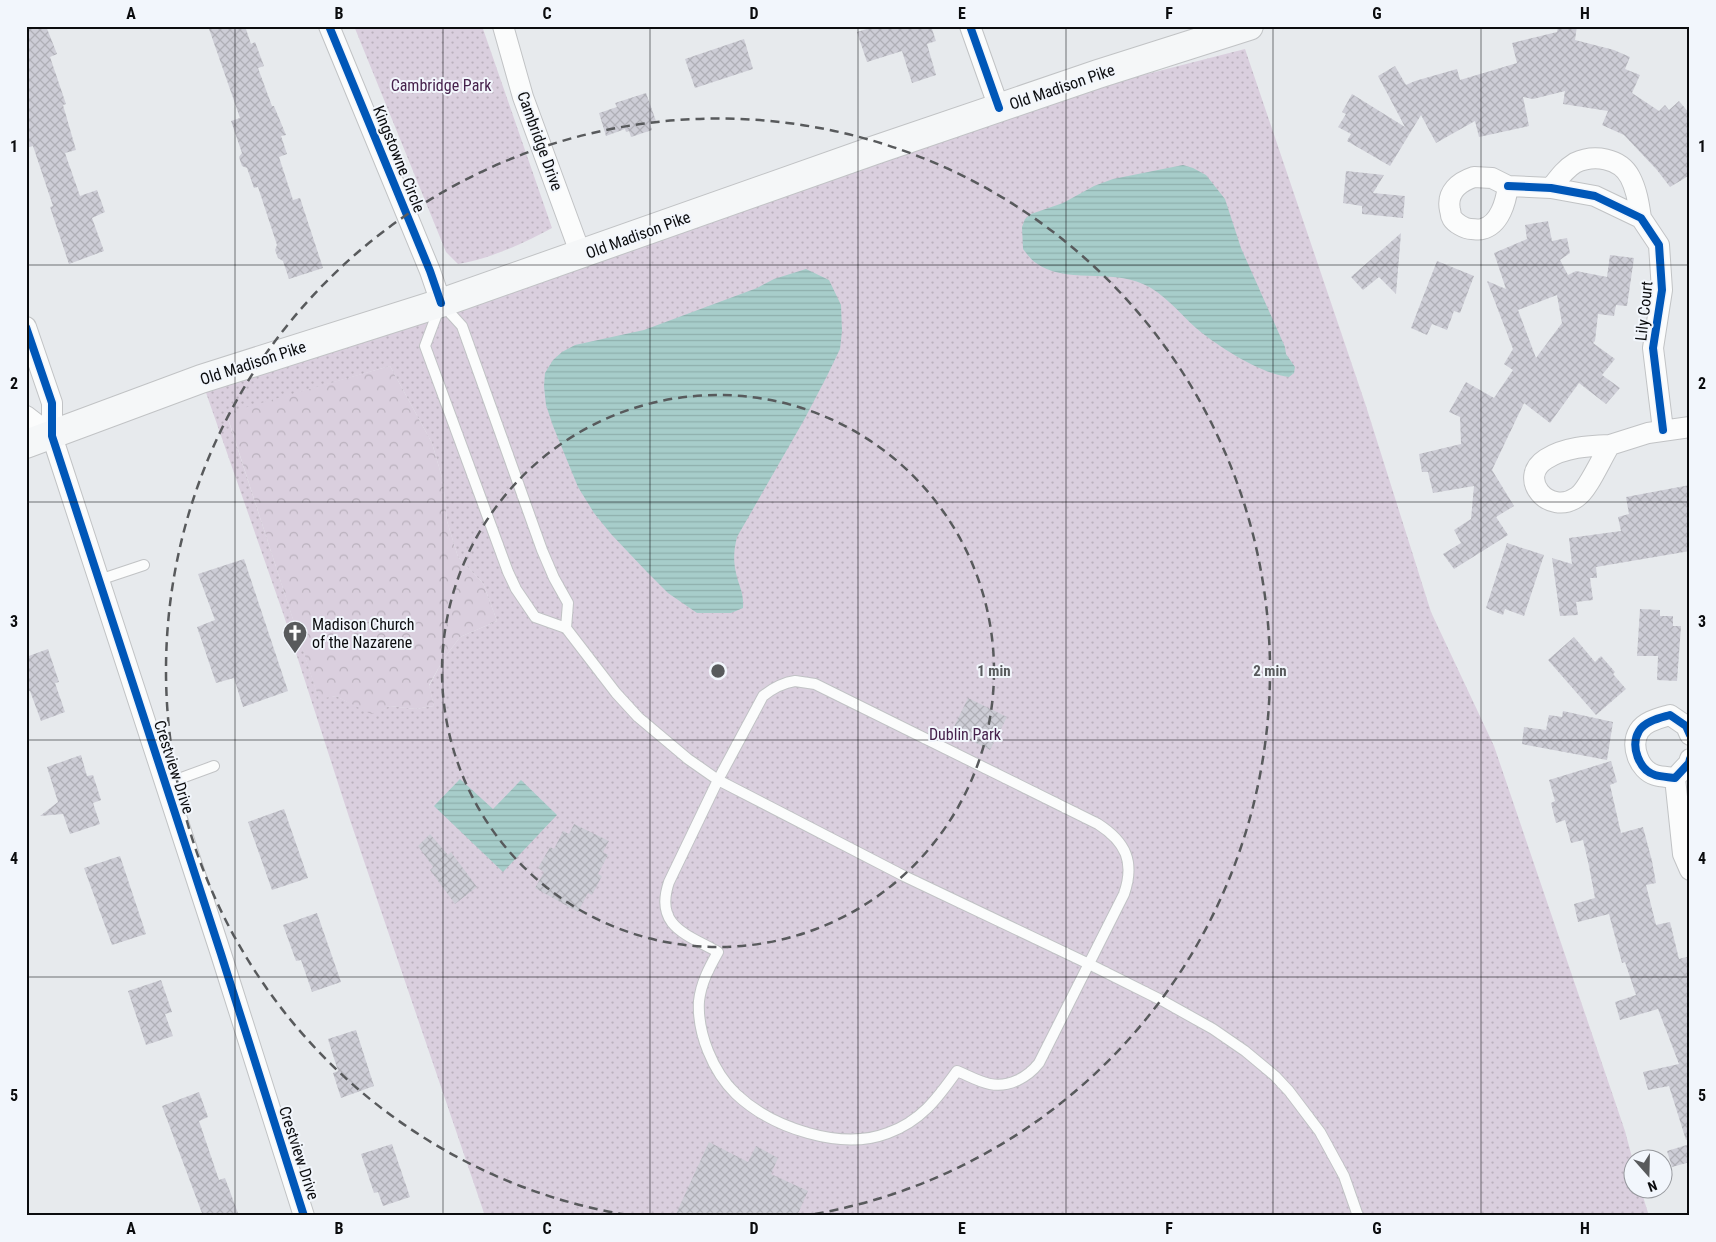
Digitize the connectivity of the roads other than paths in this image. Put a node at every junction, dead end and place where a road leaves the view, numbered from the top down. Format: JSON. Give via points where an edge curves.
{"nodes":[{"id":1,"x":329,"y":26,"type":"edge"},
{"id":2,"x":502,"y":26,"type":"edge"},
{"id":3,"x":970,"y":26,"type":"edge"},
{"id":4,"x":1249,"y":26,"type":"edge"},
{"id":5,"x":999,"y":108,"type":"junction"},
{"id":6,"x":1508,"y":186,"type":"dead end"},
{"id":7,"x":1551,"y":188,"type":"junction"},
{"id":8,"x":1641,"y":218,"type":"junction"},
{"id":9,"x":581,"y":255,"type":"junction"},
{"id":10,"x":441,"y":303,"type":"junction"},
{"id":11,"x":26,"y":327,"type":"edge"},
{"id":12,"x":26,"y":416,"type":"edge"},
{"id":13,"x":1690,"y":427,"type":"edge"},
{"id":14,"x":1663,"y":430,"type":"junction"},
{"id":15,"x":52,"y":436,"type":"junction"},
{"id":16,"x":26,"y":444,"type":"edge"},
{"id":17,"x":1610,"y":445,"type":"dead end"},
{"id":18,"x":144,"y":565,"type":"dead end"},
{"id":19,"x":98,"y":580,"type":"junction"},
{"id":20,"x":566,"y":628,"type":"junction"},
{"id":21,"x":1690,"y":735,"type":"edge"},
{"id":22,"x":1690,"y":759,"type":"edge"},
{"id":23,"x":214,"y":766,"type":"dead end"},
{"id":24,"x":1675,"y":778,"type":"junction"},
{"id":25,"x":718,"y":780,"type":"junction"},
{"id":26,"x":165,"y":784,"type":"junction"},
{"id":27,"x":1690,"y":870,"type":"edge"},
{"id":28,"x":1089,"y":964,"type":"junction"},
{"id":29,"x":304,"y":1216,"type":"edge"},
{"id":30,"x":1358,"y":1216,"type":"edge"}],
"edges":[{"from":1,"to":10,"type":"street","name":"Kingstowne Circle"},
{"from":2,"to":9,"type":"street","name":"Cambridge Drive","via":[[523,97]]},
{"from":3,"to":5,"type":"street"},
{"from":4,"to":5,"type":"main road","name":"Old Madison Pike"},
{"from":5,"to":9,"type":"main road","name":"Old Madison Pike"},
{"from":6,"to":7,"type":"street"},
{"from":7,"to":8,"type":"street","via":[[1595,196]]},
{"from":7,"to":8,"type":"street","via":[[1575,164],[1588,159],[1606,159],[1629,176]]},
{"from":8,"to":14,"type":"street","name":"Lily Court","via":[[1659,245],[1662,290],[1653,348]]},
{"from":9,"to":10,"type":"main road","name":"Old Madison Pike"},
{"from":10,"to":15,"type":"main road","name":"Old Madison Pike","via":[[201,380]]},
{"from":10,"to":20,"type":"lane","via":[[462,326],[542,550],[568,603]]},
{"from":10,"to":20,"type":"lane","via":[[425,346],[508,572],[535,617]]},
{"from":11,"to":15,"type":"street","name":"Crestview Drive","via":[[52,402]]},
{"from":12,"to":15,"type":"street"},
{"from":13,"to":14,"type":"street"},
{"from":14,"to":17,"type":"street"},
{"from":15,"to":16,"type":"main road","name":"Old Madison Pike"},
{"from":15,"to":19,"type":"street","name":"Crestview Drive"},
{"from":18,"to":19,"type":"lane"},
{"from":19,"to":26,"type":"street","name":"Crestview Drive"},
{"from":20,"to":25,"type":"lane","via":[[638,717]]},
{"from":21,"to":24,"type":"street","via":[[1686,726],[1670,715],[1650,721],[1639,731],[1636,747],[1639,762],[1653,774]]},
{"from":22,"to":24,"type":"street"},
{"from":23,"to":26,"type":"lane"},
{"from":24,"to":27,"type":"street","via":[[1683,854]]},
{"from":25,"to":28,"type":"lane","via":[[904,876]]},
{"from":25,"to":28,"type":"lane","via":[[763,696],[784,683],[816,684],[1098,824],[1119,840],[1129,868],[1127,885]]},
{"from":25,"to":28,"type":"lane","via":[[669,882],[665,908],[679,930],[718,952],[701,989],[702,1028],[711,1058],[726,1083],[762,1113],[820,1136],[848,1140],[877,1137],[921,1115],[938,1099],[956,1071],[992,1085],[1017,1080],[1039,1062]]},
{"from":26,"to":29,"type":"street","name":"Crestview Drive"},
{"from":28,"to":30,"type":"lane","via":[[1189,1014],[1245,1051],[1274,1076],[1301,1106],[1329,1146]]}]}
